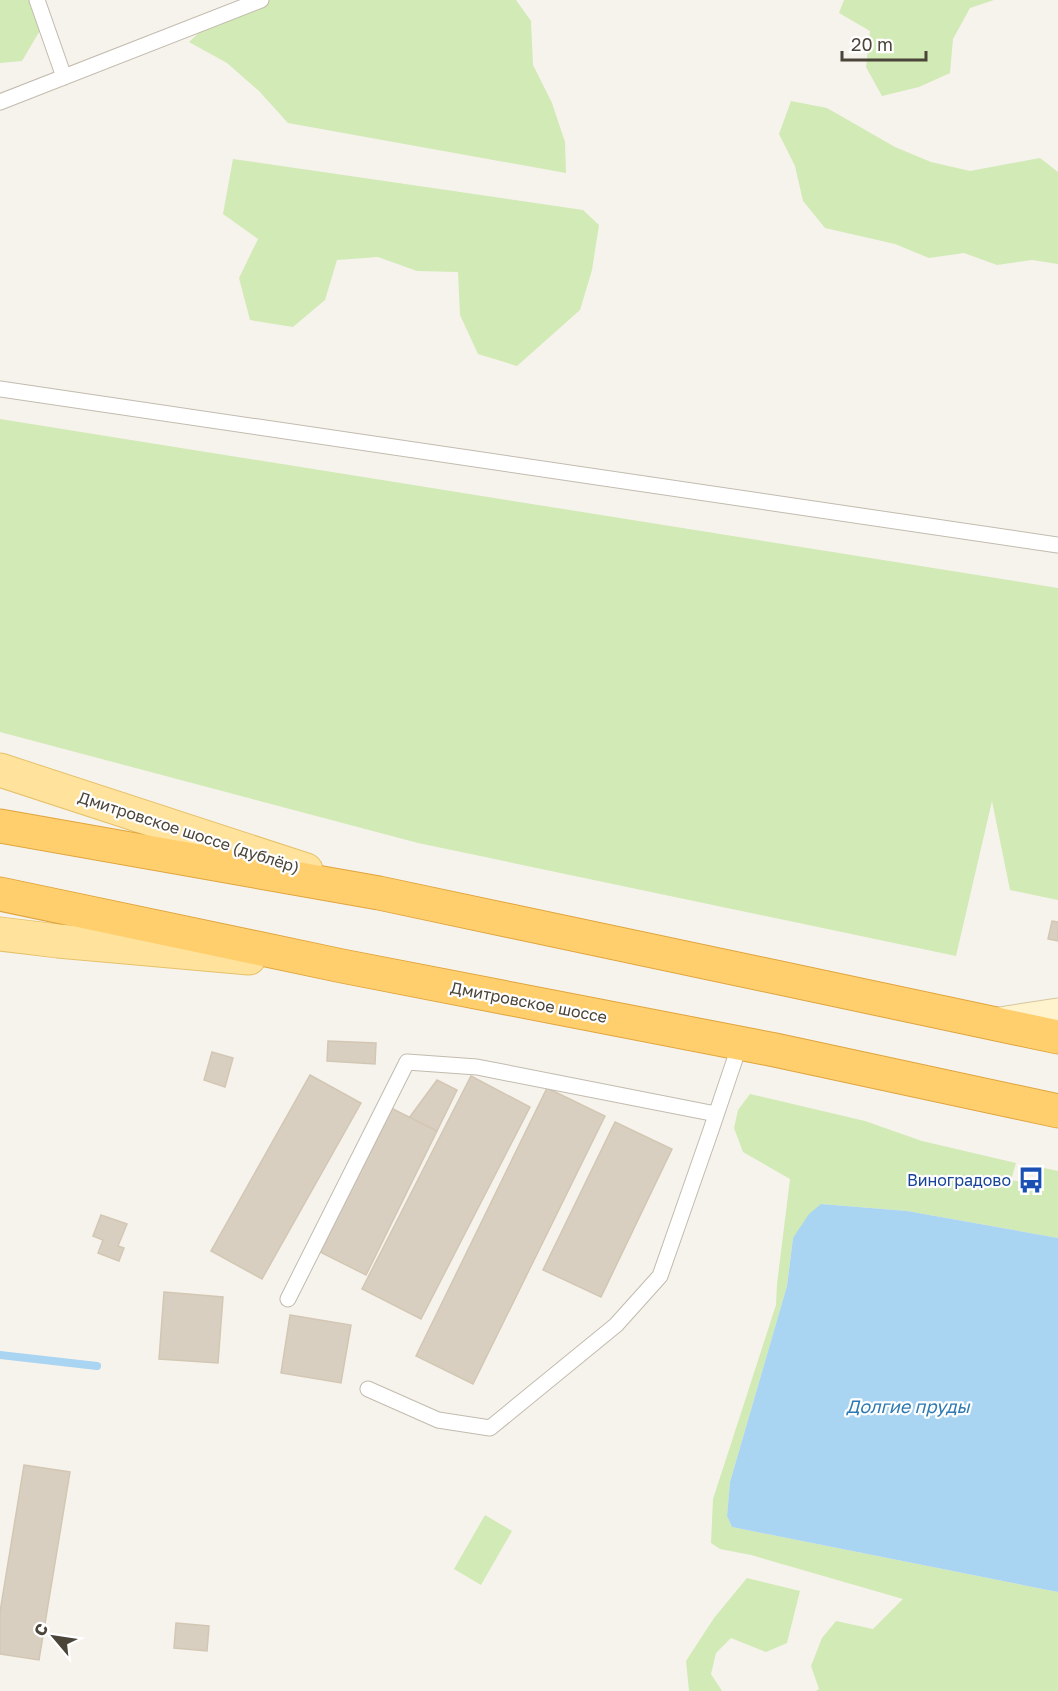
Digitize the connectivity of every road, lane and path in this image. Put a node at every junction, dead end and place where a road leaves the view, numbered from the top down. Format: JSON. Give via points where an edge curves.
{"nodes":[{"id":1,"x":37,"y":0,"type":"edge"},
{"id":2,"x":261,"y":0,"type":"edge"},
{"id":3,"x":64,"y":77,"type":"junction"},
{"id":4,"x":0,"y":102,"type":"edge"},
{"id":5,"x":0,"y":389,"type":"edge"},
{"id":6,"x":1058,"y":545,"type":"edge"},
{"id":7,"x":0,"y":770,"type":"edge"},
{"id":8,"x":0,"y":826,"type":"edge"},
{"id":9,"x":379,"y":893,"type":"junction"},
{"id":10,"x":0,"y":894,"type":"edge"},
{"id":11,"x":0,"y":934,"type":"edge"},
{"id":12,"x":342,"y":966,"type":"junction"},
{"id":13,"x":1058,"y":1015,"type":"edge"},
{"id":14,"x":1000,"y":1024,"type":"junction"},
{"id":15,"x":1058,"y":1037,"type":"edge"},
{"id":16,"x":740,"y":1044,"type":"junction"},
{"id":17,"x":1058,"y":1111,"type":"edge"},
{"id":18,"x":716,"y":1114,"type":"junction"},
{"id":19,"x":288,"y":1299,"type":"dead end"},
{"id":20,"x":368,"y":1389,"type":"dead end"}],
"edges":[{"from":1,"to":3,"type":"lane"},
{"from":2,"to":3,"type":"lane"},
{"from":3,"to":4,"type":"lane"},
{"from":5,"to":6,"type":"lane"},
{"from":7,"to":9,"type":"main road","name":"Дмитровское шоссе (дублёр)"},
{"from":8,"to":9,"type":"highway"},
{"from":9,"to":14,"type":"highway"},
{"from":10,"to":12,"type":"highway","name":"Дмитровское шоссе"},
{"from":11,"to":12,"type":"main road"},
{"from":12,"to":16,"type":"highway","name":"Дмитровское шоссе"},
{"from":13,"to":14,"type":"street"},
{"from":14,"to":15,"type":"highway"},
{"from":16,"to":17,"type":"highway","name":"Дмитровское шоссе"},
{"from":16,"to":18,"type":"lane"},
{"from":18,"to":19,"type":"lane","via":[[477,1067],[406,1062]]},
{"from":18,"to":20,"type":"lane","via":[[660,1276],[616,1325],[490,1428],[438,1420]]}]}
